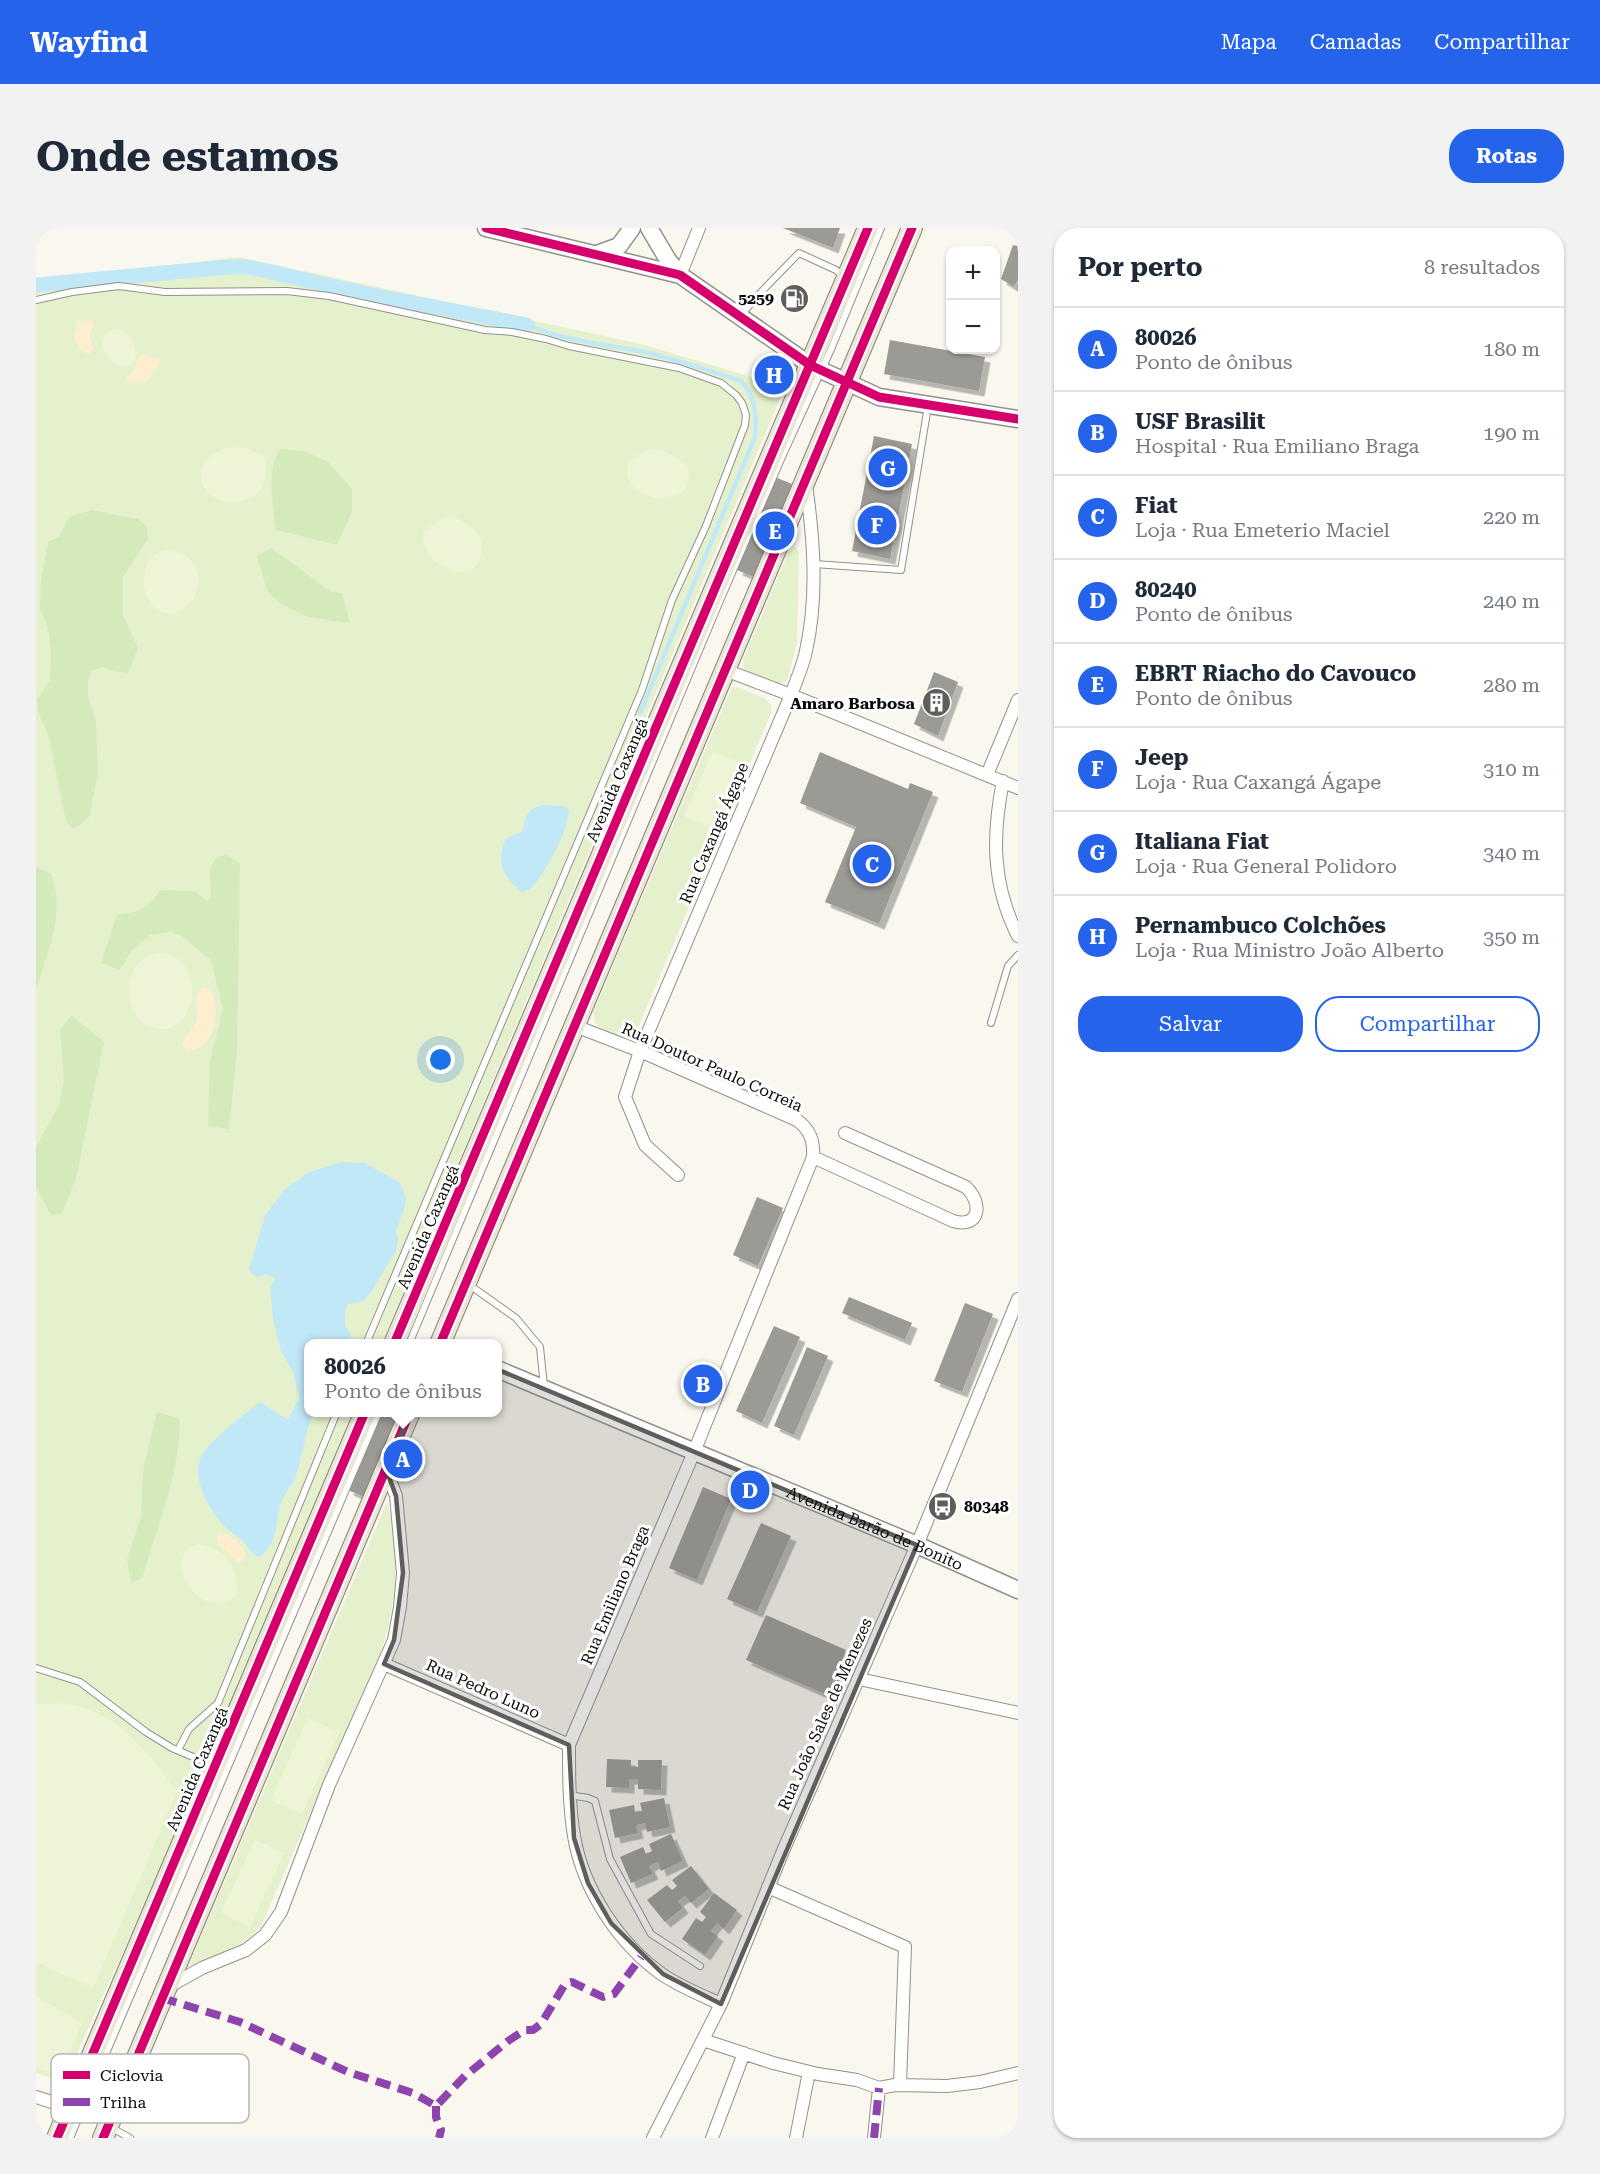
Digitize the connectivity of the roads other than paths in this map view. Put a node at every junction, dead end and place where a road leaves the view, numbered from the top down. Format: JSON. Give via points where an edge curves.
{"nodes":[{"id":1,"x":486,"y":228,"type":"edge"},
{"id":2,"x":632,"y":228,"type":"edge"},
{"id":3,"x":649,"y":228,"type":"edge"},
{"id":4,"x":699,"y":228,"type":"edge"},
{"id":5,"x":868,"y":228,"type":"edge"},
{"id":6,"x":881,"y":228,"type":"edge"},
{"id":7,"x":912,"y":228,"type":"edge"},
{"id":8,"x":596,"y":254,"type":"junction"},
{"id":9,"x":680,"y":274,"type":"junction"},
{"id":10,"x":846,"y":279,"type":"junction"},
{"id":11,"x":36,"y":300,"type":"edge"},
{"id":12,"x":740,"y":317,"type":"junction"},
{"id":13,"x":815,"y":368,"type":"junction"},
{"id":14,"x":843,"y":378,"type":"junction"},
{"id":15,"x":928,"y":405,"type":"junction"},
{"id":16,"x":826,"y":411,"type":"dead end"},
{"id":17,"x":1018,"y":419,"type":"edge"},
{"id":18,"x":805,"y":480,"type":"junction"},
{"id":19,"x":814,"y":564,"type":"junction"},
{"id":20,"x":724,"y":670,"type":"junction"},
{"id":21,"x":791,"y":695,"type":"junction"},
{"id":22,"x":1018,"y":700,"type":"edge"},
{"id":23,"x":987,"y":775,"type":"junction"},
{"id":24,"x":1003,"y":781,"type":"junction"},
{"id":25,"x":1018,"y":788,"type":"edge"},
{"id":26,"x":1018,"y":936,"type":"edge"},
{"id":27,"x":1018,"y":955,"type":"edge"},
{"id":28,"x":991,"y":1023,"type":"dead end"},
{"id":29,"x":575,"y":1026,"type":"junction"},
{"id":30,"x":640,"y":1052,"type":"junction"},
{"id":31,"x":845,"y":1133,"type":"dead end"},
{"id":32,"x":813,"y":1156,"type":"junction"},
{"id":33,"x":678,"y":1175,"type":"dead end"},
{"id":34,"x":466,"y":1283,"type":"junction"},
{"id":35,"x":1018,"y":1299,"type":"edge"},
{"id":36,"x":368,"y":1339,"type":"edge"},
{"id":37,"x":396,"y":1339,"type":"edge"},
{"id":38,"x":411,"y":1339,"type":"edge"},
{"id":39,"x":442,"y":1339,"type":"edge"},
{"id":40,"x":502,"y":1370,"type":"edge"},
{"id":41,"x":544,"y":1388,"type":"junction"},
{"id":42,"x":335,"y":1417,"type":"edge"},
{"id":43,"x":363,"y":1417,"type":"edge"},
{"id":44,"x":377,"y":1417,"type":"edge"},
{"id":45,"x":400,"y":1417,"type":"edge"},
{"id":46,"x":408,"y":1417,"type":"edge"},
{"id":47,"x":694,"y":1452,"type":"junction"},
{"id":48,"x":385,"y":1461,"type":"junction"},
{"id":49,"x":917,"y":1545,"type":"junction"},
{"id":50,"x":1018,"y":1590,"type":"edge"},
{"id":51,"x":384,"y":1665,"type":"junction"},
{"id":52,"x":36,"y":1668,"type":"edge"},
{"id":53,"x":859,"y":1679,"type":"junction"},
{"id":54,"x":1018,"y":1713,"type":"edge"},
{"id":55,"x":568,"y":1745,"type":"junction"},
{"id":56,"x":178,"y":1750,"type":"junction"},
{"id":57,"x":215,"y":1766,"type":"junction"},
{"id":58,"x":569,"y":1795,"type":"junction"},
{"id":59,"x":768,"y":1887,"type":"junction"},
{"id":60,"x":700,"y":1966,"type":"dead end"},
{"id":61,"x":166,"y":1988,"type":"junction"},
{"id":62,"x":721,"y":2004,"type":"junction"},
{"id":63,"x":703,"y":2040,"type":"junction"},
{"id":64,"x":744,"y":2053,"type":"junction"},
{"id":65,"x":93,"y":2054,"type":"edge"},
{"id":66,"x":106,"y":2054,"type":"edge"},
{"id":67,"x":138,"y":2054,"type":"edge"},
{"id":68,"x":809,"y":2072,"type":"junction"},
{"id":69,"x":1018,"y":2073,"type":"edge"},
{"id":70,"x":900,"y":2085,"type":"junction"},
{"id":71,"x":879,"y":2088,"type":"junction"},
{"id":72,"x":36,"y":2097,"type":"edge"},
{"id":73,"x":51,"y":2102,"type":"edge"},
{"id":74,"x":64,"y":2123,"type":"edge"},
{"id":75,"x":76,"y":2123,"type":"edge"},
{"id":76,"x":105,"y":2132,"type":"edge"},
{"id":77,"x":57,"y":2138,"type":"edge"},
{"id":78,"x":70,"y":2138,"type":"edge"},
{"id":79,"x":130,"y":2138,"type":"edge"},
{"id":80,"x":653,"y":2138,"type":"edge"},
{"id":81,"x":712,"y":2138,"type":"edge"},
{"id":82,"x":796,"y":2138,"type":"edge"},
{"id":83,"x":874,"y":2138,"type":"edge"}],
"edges":[{"from":1,"to":8,"type":"street"},
{"from":2,"to":8,"type":"street","via":[[619,246]]},
{"from":3,"to":9,"type":"street"},
{"from":4,"to":9,"type":"street"},
{"from":5,"to":10,"type":"main road","name":"Avenida Caxangá"},
{"from":6,"to":13,"type":"lane"},
{"from":7,"to":14,"type":"main road"},
{"from":8,"to":9,"type":"street"},
{"from":9,"to":12,"type":"street"},
{"from":10,"to":12,"type":"lane","via":[[836,270],[799,253]]},
{"from":10,"to":13,"type":"main road","name":"Avenida Caxangá"},
{"from":11,"to":36,"type":"lane","via":[[119,286],[165,292],[287,291],[329,296],[679,368],[721,383],[742,403],[746,415],[741,438],[706,526],[672,600],[642,690]]},
{"from":12,"to":13,"type":"street"},
{"from":13,"to":14,"type":"street"},
{"from":13,"to":37,"type":"main road","name":"Avenida Caxangá"},
{"from":13,"to":38,"type":"lane","via":[[782,457]]},
{"from":14,"to":15,"type":"street","via":[[879,397]]},
{"from":14,"to":16,"type":"lane"},
{"from":14,"to":18,"type":"main road"},
{"from":15,"to":17,"type":"street"},
{"from":15,"to":19,"type":"lane","via":[[901,570]]},
{"from":18,"to":19,"type":"street","name":"Rua Caxangá Ágape"},
{"from":18,"to":20,"type":"main road"},
{"from":19,"to":21,"type":"street","name":"Rua Caxangá Ágape","via":[[806,653]]},
{"from":20,"to":21,"type":"street"},
{"from":20,"to":29,"type":"main road"},
{"from":21,"to":23,"type":"street"},
{"from":21,"to":30,"type":"street","name":"Rua Caxangá Ágape"},
{"from":22,"to":23,"type":"street"},
{"from":23,"to":24,"type":"street"},
{"from":24,"to":25,"type":"street"},
{"from":24,"to":26,"type":"street","via":[[995,851],[1000,886]]},
{"from":27,"to":28,"type":"lane","via":[[1008,966]]},
{"from":29,"to":30,"type":"street","name":"Rua Doutor Paulo Correia"},
{"from":29,"to":34,"type":"main road"},
{"from":30,"to":32,"type":"street","name":"Rua Doutor Paulo Correia","via":[[797,1120],[812,1137]]},
{"from":30,"to":33,"type":"street","name":"Rua Caxangá Ágape","via":[[625,1097],[645,1145]]},
{"from":31,"to":32,"type":"street","via":[[966,1187],[977,1204],[974,1217],[968,1222],[953,1221]]},
{"from":32,"to":47,"type":"street","name":"Rua Emiliano Braga"},
{"from":34,"to":39,"type":"main road"},
{"from":34,"to":41,"type":"lane","via":[[516,1318],[540,1347]]},
{"from":35,"to":49,"type":"street","name":"Rua João Sales de Menezes"},
{"from":40,"to":41,"type":"street","name":"Avenida Barão de Bonito"},
{"from":41,"to":47,"type":"street","name":"Avenida Barão de Bonito"},
{"from":42,"to":56,"type":"lane","via":[[218,1703],[189,1729]]},
{"from":43,"to":57,"type":"main road","name":"Avenida Caxangá"},
{"from":44,"to":66,"type":"lane"},
{"from":45,"to":48,"type":"lane"},
{"from":46,"to":48,"type":"main road"},
{"from":47,"to":49,"type":"street","name":"Avenida Barão de Bonito"},
{"from":47,"to":55,"type":"street","name":"Rua Emiliano Braga"},
{"from":48,"to":51,"type":"street","via":[[396,1496],[403,1573],[394,1640]]},
{"from":48,"to":61,"type":"main road"},
{"from":49,"to":50,"type":"street","name":"Avenida Barão de Bonito"},
{"from":49,"to":53,"type":"street","name":"Rua João Sales de Menezes"},
{"from":51,"to":55,"type":"street","name":"Rua Pedro Luno"},
{"from":51,"to":61,"type":"street","via":[[329,1785],[281,1912],[265,1935],[246,1950]]},
{"from":52,"to":56,"type":"lane","via":[[80,1682],[146,1732]]},
{"from":53,"to":54,"type":"street"},
{"from":53,"to":59,"type":"street","name":"Rua João Sales de Menezes"},
{"from":55,"to":58,"type":"street","name":"Rua Emiliano Braga"},
{"from":56,"to":57,"type":"lane"},
{"from":57,"to":65,"type":"main road","name":"Avenida Caxangá"},
{"from":58,"to":60,"type":"lane","via":[[595,1801],[610,1859],[651,1934]]},
{"from":58,"to":62,"type":"street","name":"Rua Emiliano Braga","via":[[574,1838],[588,1883],[611,1923],[641,1957],[663,1974]]},
{"from":59,"to":62,"type":"street","name":"Rua João Sales de Menezes"},
{"from":59,"to":70,"type":"street","via":[[905,1947]]},
{"from":61,"to":67,"type":"main road"},
{"from":62,"to":63,"type":"street","name":"Rua João Sales de Menezes"},
{"from":63,"to":64,"type":"street"},
{"from":63,"to":80,"type":"street","name":"Rua João Sales de Menezes"},
{"from":64,"to":68,"type":"street"},
{"from":64,"to":81,"type":"street"},
{"from":68,"to":71,"type":"street"},
{"from":68,"to":82,"type":"street"},
{"from":69,"to":70,"type":"street","via":[[947,2086]]},
{"from":70,"to":71,"type":"street"},
{"from":71,"to":83,"type":"street"},
{"from":72,"to":73,"type":"street"},
{"from":74,"to":77,"type":"main road","name":"Avenida Caxangá"},
{"from":75,"to":78,"type":"lane"},
{"from":76,"to":79,"type":"lane"}]}
